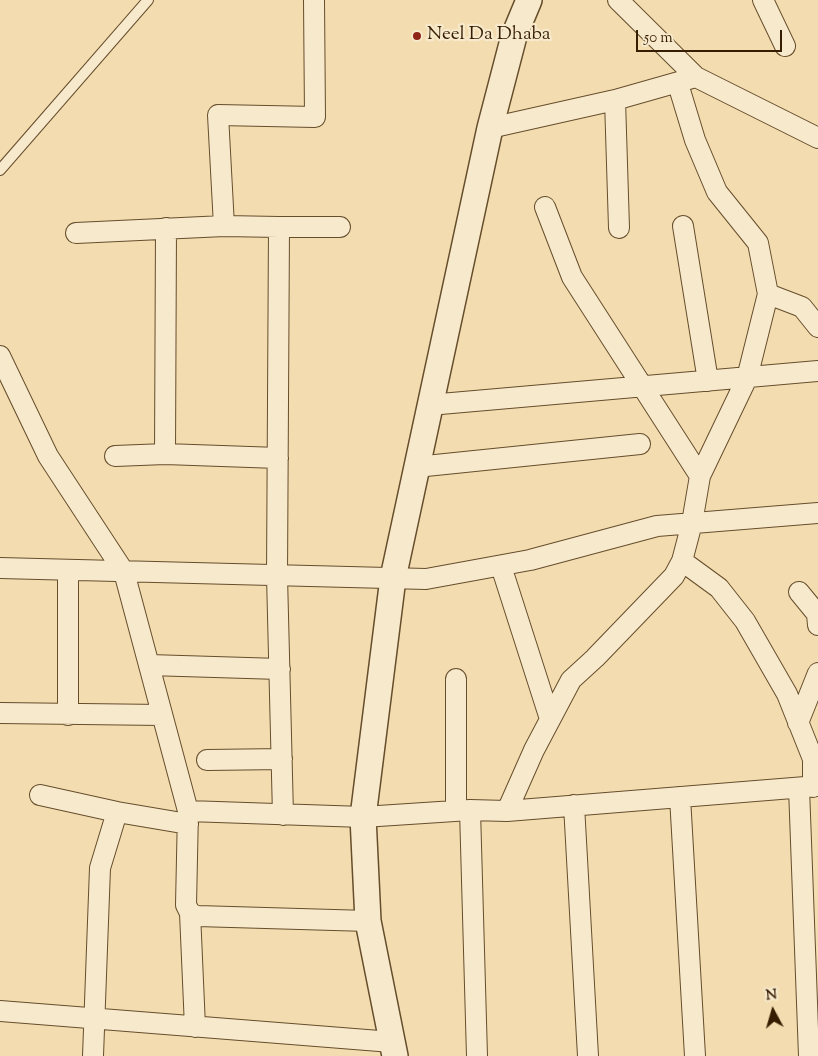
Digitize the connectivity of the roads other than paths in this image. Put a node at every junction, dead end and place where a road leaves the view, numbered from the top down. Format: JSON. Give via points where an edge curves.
{"nodes":[{"id":1,"x":148,"y":0,"type":"edge"},
{"id":2,"x":314,"y":0,"type":"edge"},
{"id":3,"x":530,"y":0,"type":"edge"},
{"id":4,"x":618,"y":0,"type":"edge"},
{"id":5,"x":763,"y":0,"type":"edge"},
{"id":6,"x":785,"y":46,"type":"dead end"},
{"id":7,"x":687,"y":80,"type":"junction"},
{"id":8,"x":615,"y":100,"type":"junction"},
{"id":9,"x":490,"y":128,"type":"junction"},
{"id":10,"x":818,"y":138,"type":"edge"},
{"id":11,"x":0,"y":170,"type":"edge"},
{"id":12,"x":545,"y":207,"type":"dead end"},
{"id":13,"x":224,"y":226,"type":"junction"},
{"id":14,"x":683,"y":226,"type":"dead end"},
{"id":15,"x":280,"y":227,"type":"junction"},
{"id":16,"x":340,"y":227,"type":"dead end"},
{"id":17,"x":166,"y":228,"type":"junction"},
{"id":18,"x":620,"y":228,"type":"dead end"},
{"id":19,"x":76,"y":233,"type":"dead end"},
{"id":20,"x":768,"y":294,"type":"junction"},
{"id":21,"x":818,"y":327,"type":"edge"},
{"id":22,"x":0,"y":356,"type":"edge"},
{"id":23,"x":818,"y":371,"type":"edge"},
{"id":24,"x":748,"y":378,"type":"junction"},
{"id":25,"x":708,"y":381,"type":"junction"},
{"id":26,"x":641,"y":386,"type":"junction"},
{"id":27,"x":429,"y":405,"type":"junction"},
{"id":28,"x":640,"y":444,"type":"dead end"},
{"id":29,"x":165,"y":454,"type":"junction"},
{"id":30,"x":115,"y":456,"type":"dead end"},
{"id":31,"x":278,"y":458,"type":"junction"},
{"id":32,"x":416,"y":466,"type":"junction"},
{"id":33,"x":700,"y":476,"type":"junction"},
{"id":34,"x":818,"y":513,"type":"edge"},
{"id":35,"x":692,"y":523,"type":"junction"},
{"id":36,"x":682,"y":561,"type":"junction"},
{"id":37,"x":501,"y":566,"type":"junction"},
{"id":38,"x":0,"y":568,"type":"edge"},
{"id":39,"x":68,"y":570,"type":"junction"},
{"id":40,"x":124,"y":572,"type":"junction"},
{"id":41,"x":277,"y":576,"type":"junction"},
{"id":42,"x":393,"y":578,"type":"junction"},
{"id":43,"x":799,"y":592,"type":"dead end"},
{"id":44,"x":818,"y":625,"type":"edge"},
{"id":45,"x":149,"y":665,"type":"junction"},
{"id":46,"x":280,"y":669,"type":"junction"},
{"id":47,"x":818,"y":673,"type":"edge"},
{"id":48,"x":456,"y":679,"type":"dead end"},
{"id":49,"x":0,"y":713,"type":"edge"},
{"id":50,"x":68,"y":715,"type":"junction"},
{"id":51,"x":162,"y":715,"type":"junction"},
{"id":52,"x":550,"y":719,"type":"junction"},
{"id":53,"x":798,"y":723,"type":"junction"},
{"id":54,"x":282,"y":759,"type":"junction"},
{"id":55,"x":207,"y":760,"type":"dead end"},
{"id":56,"x":810,"y":787,"type":"edge"},
{"id":57,"x":40,"y":795,"type":"dead end"},
{"id":58,"x":680,"y":797,"type":"junction"},
{"id":59,"x":574,"y":805,"type":"junction"},
{"id":60,"x":463,"y":811,"type":"junction"},
{"id":61,"x":507,"y":811,"type":"junction"},
{"id":62,"x":117,"y":812,"type":"junction"},
{"id":63,"x":283,"y":815,"type":"junction"},
{"id":64,"x":188,"y":817,"type":"junction"},
{"id":65,"x":363,"y":817,"type":"junction"},
{"id":66,"x":190,"y":913,"type":"junction"},
{"id":67,"x":368,"y":921,"type":"junction"},
{"id":68,"x":0,"y":1011,"type":"edge"},
{"id":69,"x":96,"y":1020,"type":"junction"},
{"id":70,"x":195,"y":1028,"type":"junction"},
{"id":71,"x":350,"y":1047,"type":"edge"},
{"id":72,"x":393,"y":1049,"type":"edge"},
{"id":73,"x":93,"y":1056,"type":"edge"},
{"id":74,"x":477,"y":1056,"type":"edge"},
{"id":75,"x":588,"y":1056,"type":"edge"},
{"id":76,"x":695,"y":1056,"type":"edge"},
{"id":77,"x":810,"y":1056,"type":"edge"}],
"edges":[{"from":1,"to":11,"type":"lane"},
{"from":2,"to":13,"type":"street","via":[[315,117],[218,115]]},
{"from":3,"to":9,"type":"street","via":[[514,36]]},
{"from":4,"to":7,"type":"street"},
{"from":5,"to":6,"type":"street"},
{"from":7,"to":8,"type":"street"},
{"from":7,"to":10,"type":"street"},
{"from":7,"to":20,"type":"street","via":[[694,140],[717,192],[758,243]]},
{"from":8,"to":9,"type":"street"},
{"from":8,"to":18,"type":"street"},
{"from":9,"to":27,"type":"street"},
{"from":12,"to":26,"type":"street","via":[[572,277]]},
{"from":13,"to":15,"type":"street"},
{"from":13,"to":17,"type":"street"},
{"from":14,"to":25,"type":"street"},
{"from":15,"to":16,"type":"street"},
{"from":15,"to":31,"type":"street"},
{"from":17,"to":19,"type":"street"},
{"from":17,"to":29,"type":"street"},
{"from":20,"to":21,"type":"street","via":[[802,307]]},
{"from":20,"to":24,"type":"street"},
{"from":22,"to":40,"type":"street","via":[[48,456]]},
{"from":23,"to":24,"type":"street"},
{"from":24,"to":25,"type":"street"},
{"from":24,"to":33,"type":"street"},
{"from":25,"to":26,"type":"street"},
{"from":26,"to":27,"type":"street"},
{"from":26,"to":33,"type":"street"},
{"from":27,"to":32,"type":"street"},
{"from":28,"to":32,"type":"street"},
{"from":29,"to":30,"type":"street"},
{"from":29,"to":31,"type":"street"},
{"from":31,"to":41,"type":"street"},
{"from":32,"to":42,"type":"street"},
{"from":33,"to":35,"type":"street"},
{"from":34,"to":35,"type":"street"},
{"from":35,"to":36,"type":"street"},
{"from":35,"to":37,"type":"street","via":[[657,526]]},
{"from":36,"to":52,"type":"street","via":[[674,576],[571,680]]},
{"from":36,"to":53,"type":"street","via":[[720,588],[745,621],[787,694]]},
{"from":37,"to":42,"type":"street","via":[[426,579]]},
{"from":37,"to":52,"type":"street"},
{"from":38,"to":39,"type":"street"},
{"from":39,"to":40,"type":"street"},
{"from":39,"to":50,"type":"street"},
{"from":40,"to":41,"type":"street"},
{"from":40,"to":45,"type":"street"},
{"from":41,"to":42,"type":"street"},
{"from":41,"to":46,"type":"street"},
{"from":42,"to":65,"type":"street"},
{"from":43,"to":44,"type":"street","via":[[817,614]]},
{"from":45,"to":46,"type":"street"},
{"from":45,"to":51,"type":"street"},
{"from":46,"to":54,"type":"street"},
{"from":47,"to":53,"type":"street"},
{"from":48,"to":60,"type":"street"},
{"from":49,"to":50,"type":"street"},
{"from":50,"to":51,"type":"street"},
{"from":51,"to":64,"type":"street"},
{"from":52,"to":61,"type":"street"},
{"from":53,"to":56,"type":"street","via":[[813,759]]},
{"from":54,"to":55,"type":"street"},
{"from":54,"to":63,"type":"street"},
{"from":56,"to":58,"type":"street"},
{"from":56,"to":77,"type":"street"},
{"from":57,"to":62,"type":"street"},
{"from":58,"to":59,"type":"street"},
{"from":58,"to":76,"type":"street"},
{"from":59,"to":61,"type":"street"},
{"from":59,"to":75,"type":"street"},
{"from":60,"to":61,"type":"street"},
{"from":60,"to":65,"type":"street"},
{"from":60,"to":74,"type":"street"},
{"from":62,"to":64,"type":"street"},
{"from":62,"to":69,"type":"street","via":[[100,868]]},
{"from":63,"to":64,"type":"street"},
{"from":63,"to":65,"type":"street"},
{"from":64,"to":66,"type":"street","via":[[186,905]]},
{"from":65,"to":67,"type":"street"},
{"from":66,"to":67,"type":"street","via":[[197,916]]},
{"from":66,"to":70,"type":"street"},
{"from":67,"to":72,"type":"street"},
{"from":68,"to":69,"type":"street"},
{"from":69,"to":70,"type":"street"},
{"from":69,"to":73,"type":"street"},
{"from":70,"to":71,"type":"street"},
{"from":71,"to":72,"type":"street"}]}
